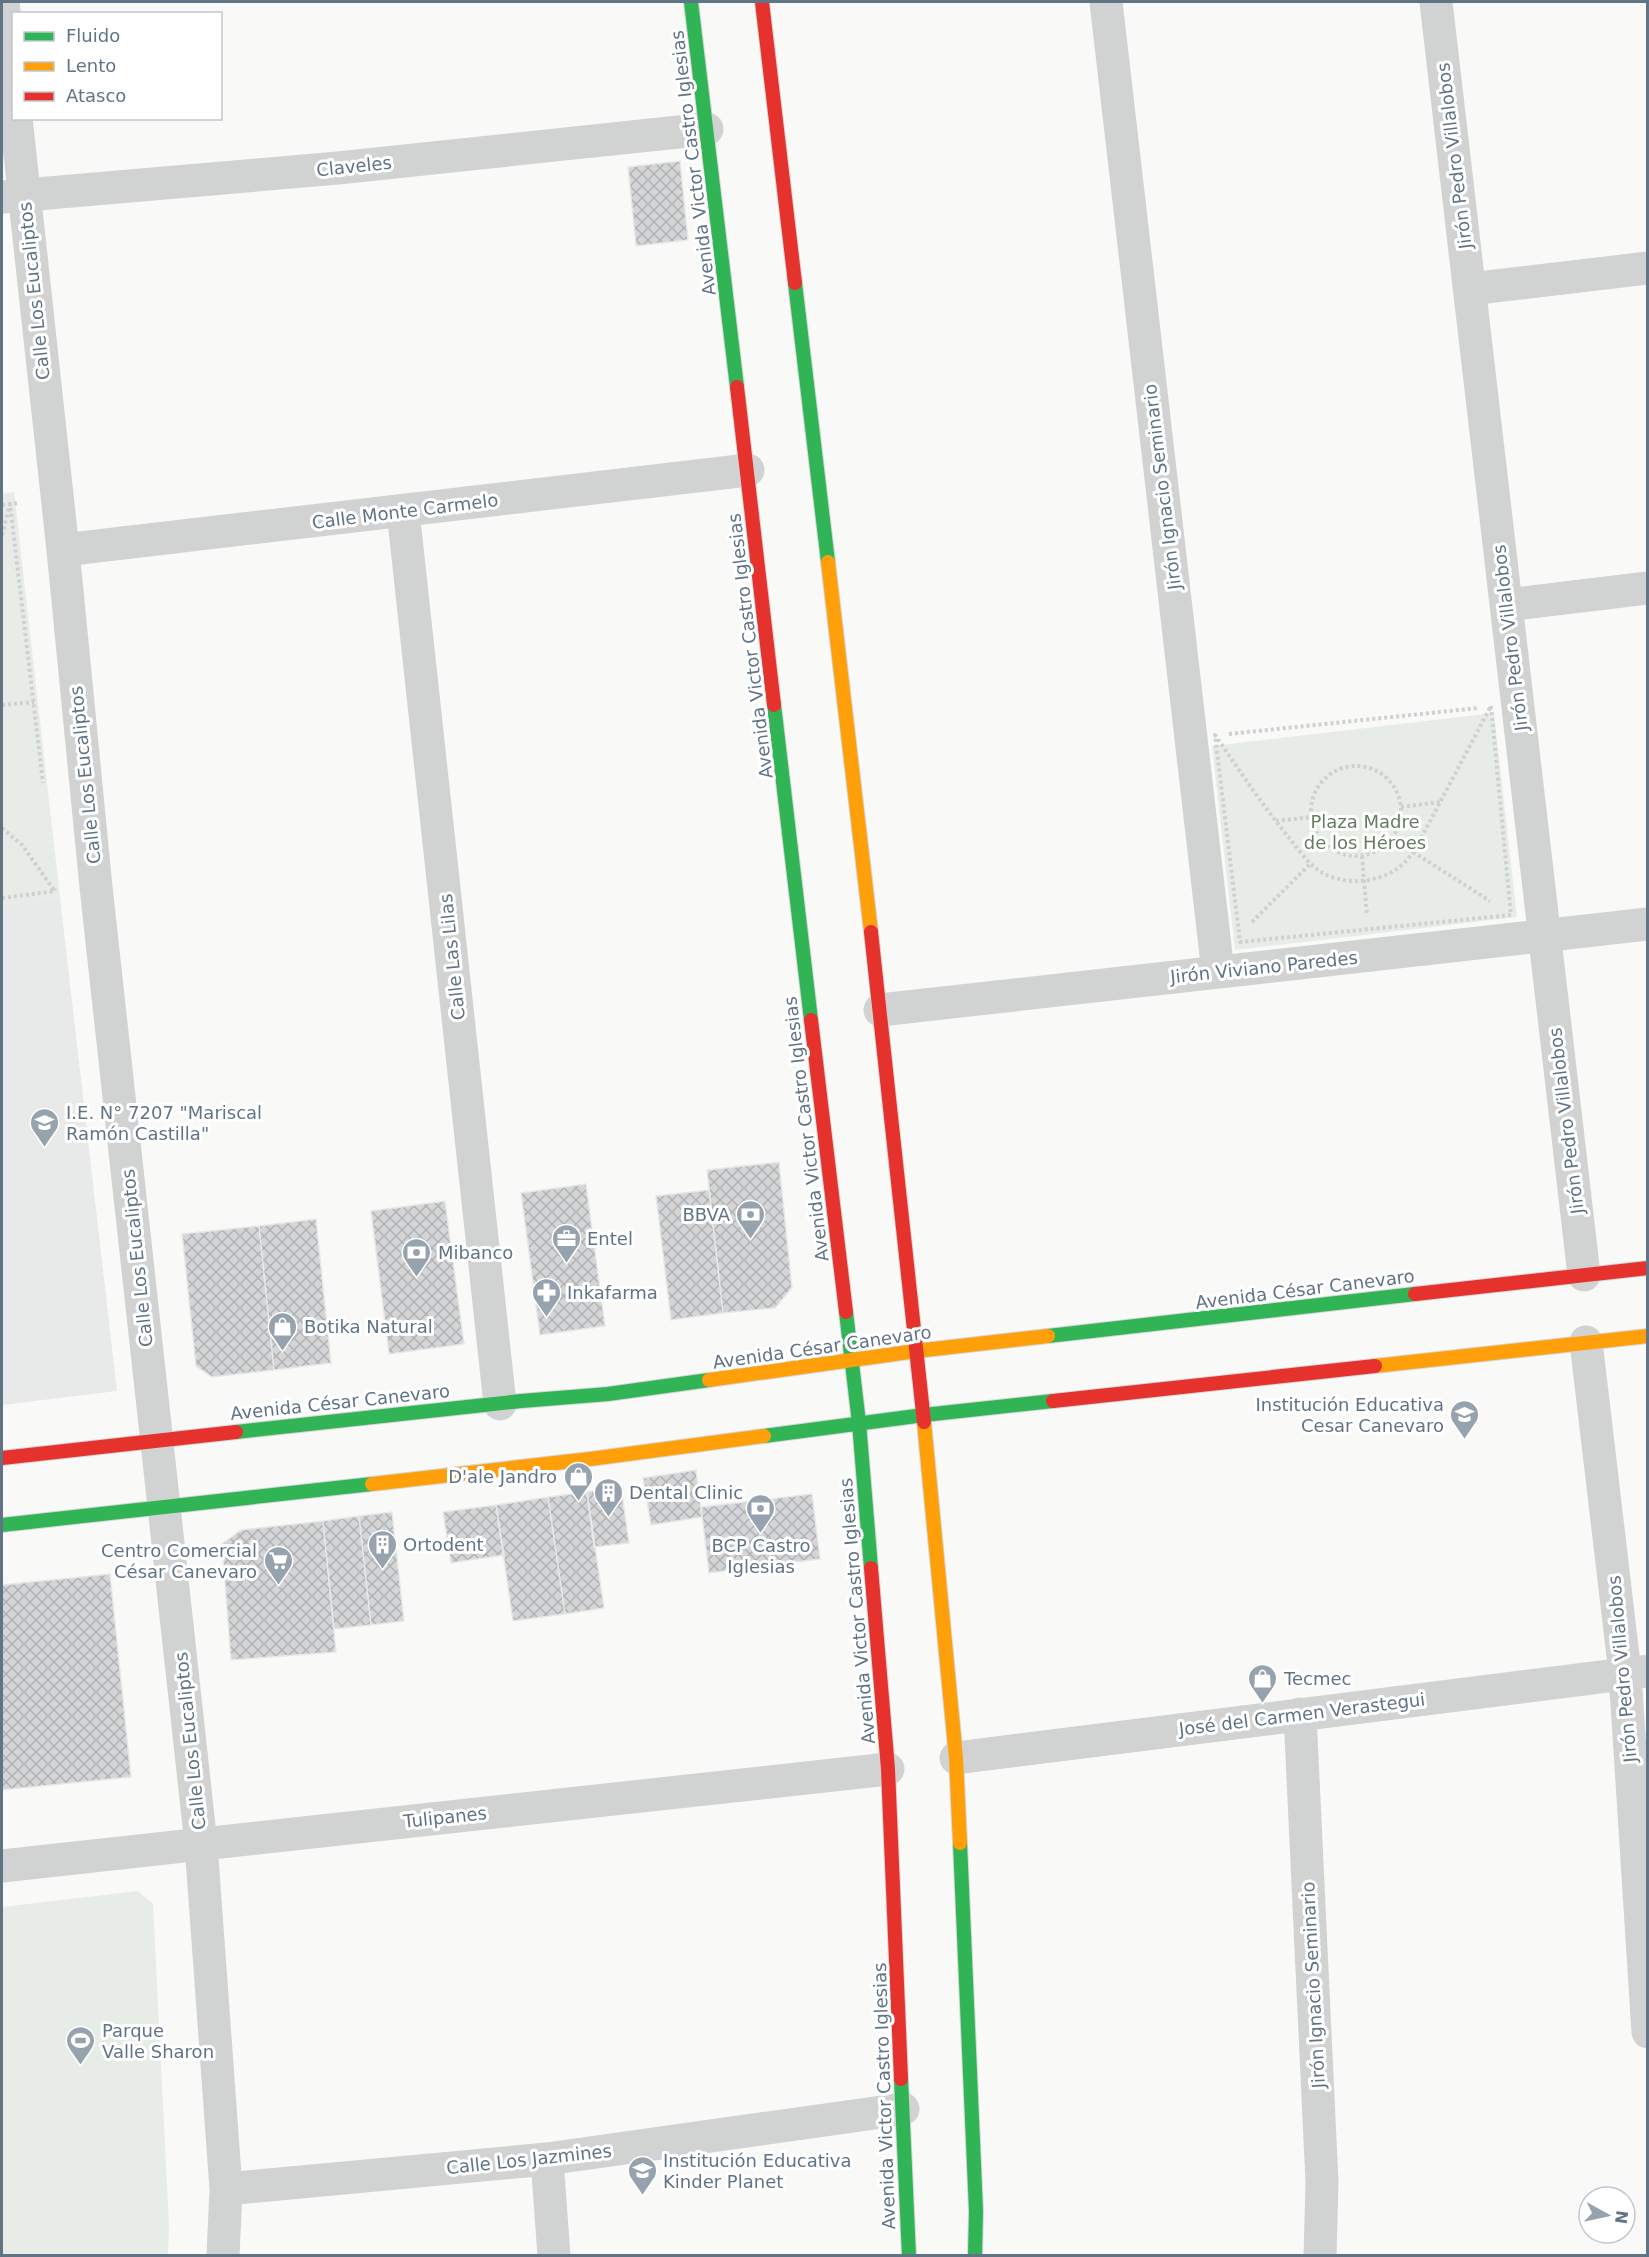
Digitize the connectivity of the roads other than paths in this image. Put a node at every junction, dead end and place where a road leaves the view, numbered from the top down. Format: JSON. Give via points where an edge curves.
{"nodes":[{"id":1,"x":3,"y":2,"type":"edge"},
{"id":2,"x":692,"y":2,"type":"edge"},
{"id":3,"x":762,"y":2,"type":"edge"},
{"id":4,"x":1106,"y":2,"type":"edge"},
{"id":5,"x":1436,"y":2,"type":"edge"},
{"id":6,"x":12,"y":81,"type":"edge"},
{"id":7,"x":16,"y":120,"type":"edge"},
{"id":8,"x":707,"y":129,"type":"junction"},
{"id":9,"x":13,"y":196,"type":"edge"},
{"id":10,"x":1647,"y":268,"type":"edge"},
{"id":11,"x":1470,"y":289,"type":"junction"},
{"id":12,"x":748,"y":470,"type":"junction"},
{"id":13,"x":403,"y":511,"type":"junction"},
{"id":14,"x":63,"y":550,"type":"junction"},
{"id":15,"x":1647,"y":588,"type":"edge"},
{"id":16,"x":1506,"y":605,"type":"junction"},
{"id":17,"x":1647,"y":924,"type":"edge"},
{"id":18,"x":1545,"y":937,"type":"junction"},
{"id":19,"x":1224,"y":954,"type":"junction"},
{"id":20,"x":880,"y":1010,"type":"junction"},
{"id":21,"x":1647,"y":1268,"type":"edge"},
{"id":22,"x":1584,"y":1275,"type":"junction"},
{"id":23,"x":1647,"y":1336,"type":"edge"},
{"id":24,"x":1586,"y":1342,"type":"junction"},
{"id":25,"x":916,"y":1351,"type":"junction"},
{"id":26,"x":852,"y":1362,"type":"junction"},
{"id":27,"x":500,"y":1404,"type":"junction"},
{"id":28,"x":924,"y":1415,"type":"junction"},
{"id":29,"x":860,"y":1423,"type":"junction"},
{"id":30,"x":158,"y":1440,"type":"junction"},
{"id":31,"x":2,"y":1458,"type":"edge"},
{"id":32,"x":166,"y":1507,"type":"junction"},
{"id":33,"x":2,"y":1525,"type":"edge"},
{"id":34,"x":1636,"y":1672,"type":"edge"},
{"id":35,"x":1300,"y":1714,"type":"junction"},
{"id":36,"x":956,"y":1758,"type":"junction"},
{"id":37,"x":888,"y":1769,"type":"junction"},
{"id":38,"x":201,"y":1844,"type":"junction"},
{"id":39,"x":2,"y":1866,"type":"edge"},
{"id":40,"x":1647,"y":2032,"type":"edge"},
{"id":41,"x":903,"y":2109,"type":"junction"},
{"id":42,"x":547,"y":2159,"type":"junction"},
{"id":43,"x":226,"y":2189,"type":"junction"},
{"id":44,"x":223,"y":2256,"type":"edge"},
{"id":45,"x":554,"y":2256,"type":"edge"},
{"id":46,"x":909,"y":2256,"type":"edge"},
{"id":47,"x":975,"y":2256,"type":"edge"},
{"id":48,"x":1320,"y":2256,"type":"edge"}],
"edges":[{"from":1,"to":6,"type":"street"},
{"from":2,"to":8,"type":"street","name":"Avenida Victor Castro Iglesias"},
{"from":3,"to":20,"type":"street"},
{"from":4,"to":19,"type":"street","name":"Jirón Ignacio Seminario"},
{"from":5,"to":11,"type":"street","name":"Jirón Pedro Villalobos"},
{"from":7,"to":9,"type":"street","name":"Calle Los Eucaliptos"},
{"from":8,"to":9,"type":"street","name":"Claveles","via":[[338,168]]},
{"from":8,"to":12,"type":"street","name":"Avenida Victor Castro Iglesias"},
{"from":9,"to":14,"type":"street","name":"Calle Los Eucaliptos"},
{"from":10,"to":11,"type":"street"},
{"from":11,"to":16,"type":"street","name":"Jirón Pedro Villalobos"},
{"from":12,"to":13,"type":"street","name":"Calle Monte Carmelo"},
{"from":12,"to":26,"type":"street","name":"Avenida Victor Castro Iglesias"},
{"from":13,"to":14,"type":"street","name":"Calle Monte Carmelo"},
{"from":13,"to":27,"type":"street","name":"Calle Las Lilas"},
{"from":14,"to":30,"type":"street","name":"Calle Los Eucaliptos"},
{"from":15,"to":16,"type":"street"},
{"from":16,"to":18,"type":"street","name":"Jirón Pedro Villalobos","via":[[1504,705]]},
{"from":17,"to":18,"type":"street","name":"Jirón Viviano Paredes"},
{"from":18,"to":19,"type":"street","name":"Jirón Viviano Paredes","via":[[1370,942]]},
{"from":18,"to":22,"type":"street","name":"Jirón Pedro Villalobos"},
{"from":19,"to":20,"type":"street","name":"Jirón Viviano Paredes"},
{"from":20,"to":25,"type":"street"},
{"from":21,"to":22,"type":"street","name":"Avenida César Canevaro"},
{"from":22,"to":25,"type":"street","name":"Avenida César Canevaro"},
{"from":23,"to":24,"type":"street"},
{"from":24,"to":28,"type":"street"},
{"from":24,"to":34,"type":"street","name":"Jirón Pedro Villalobos"},
{"from":25,"to":26,"type":"street","name":"Avenida César Canevaro"},
{"from":25,"to":28,"type":"street"},
{"from":26,"to":27,"type":"street","name":"Avenida César Canevaro"},
{"from":26,"to":29,"type":"street","name":"Avenida Victor Castro Iglesias"},
{"from":27,"to":30,"type":"street","name":"Avenida César Canevaro"},
{"from":28,"to":29,"type":"street"},
{"from":28,"to":36,"type":"street"},
{"from":29,"to":32,"type":"street","via":[[590,1459]]},
{"from":29,"to":37,"type":"street","name":"Avenida Victor Castro Iglesias"},
{"from":30,"to":31,"type":"street","name":"Avenida César Canevaro"},
{"from":30,"to":32,"type":"street","name":"Calle Los Eucaliptos"},
{"from":32,"to":33,"type":"street"},
{"from":32,"to":38,"type":"street","name":"Calle Los Eucaliptos"},
{"from":34,"to":35,"type":"street","name":"José del Carmen Verastegui"},
{"from":34,"to":40,"type":"street","name":"Jirón Pedro Villalobos"},
{"from":35,"to":36,"type":"street","name":"José del Carmen Verastegui"},
{"from":35,"to":48,"type":"street","name":"Jirón Ignacio Seminario","via":[[1322,2182]]},
{"from":36,"to":47,"type":"street","via":[[976,2199]]},
{"from":37,"to":38,"type":"street","name":"Tulipanes"},
{"from":37,"to":41,"type":"street","name":"Avenida Victor Castro Iglesias"},
{"from":38,"to":39,"type":"street","name":"Tulipanes"},
{"from":38,"to":43,"type":"street","name":"Calle Los Eucaliptos"},
{"from":41,"to":42,"type":"street","name":"Calle Los Jazmines"},
{"from":41,"to":46,"type":"street","name":"Avenida Victor Castro Iglesias"},
{"from":42,"to":43,"type":"street","name":"Calle Los Jazmines"},
{"from":42,"to":45,"type":"street"},
{"from":43,"to":44,"type":"street","name":"Calle Los Eucaliptos"}]}
